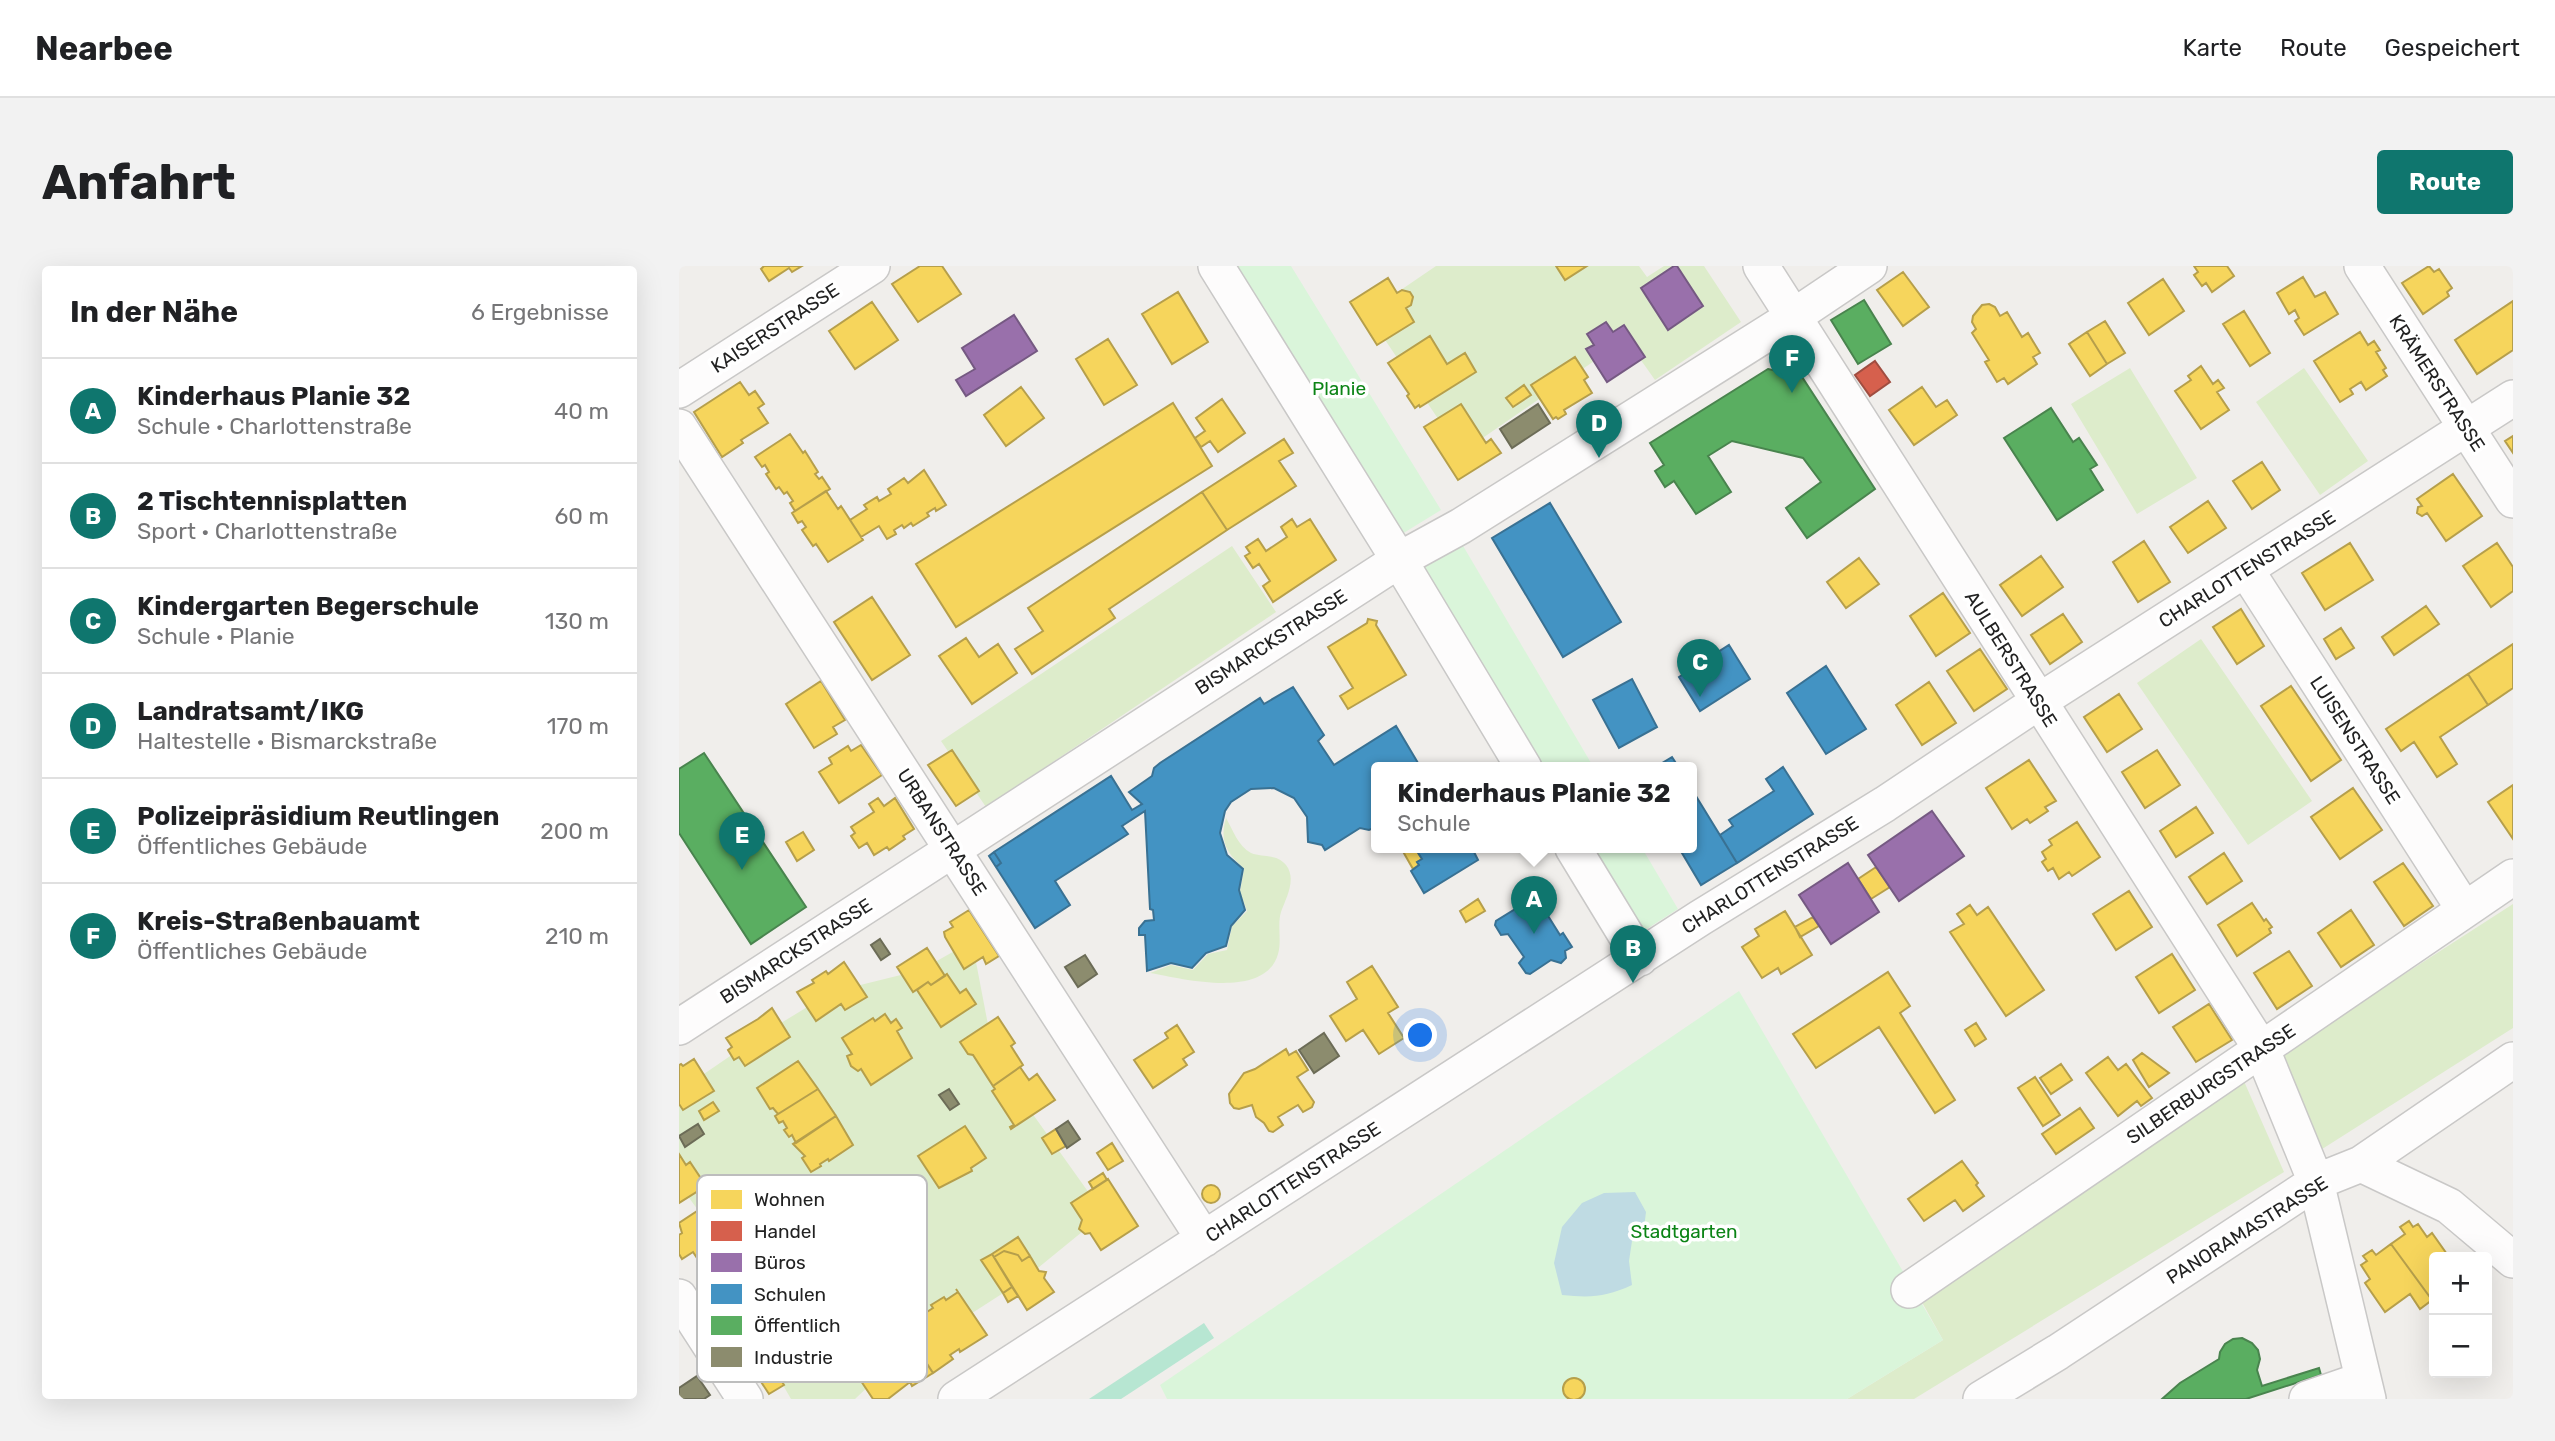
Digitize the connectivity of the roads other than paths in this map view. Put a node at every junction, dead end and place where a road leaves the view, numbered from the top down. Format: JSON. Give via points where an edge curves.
{"nodes":[{"id":1,"x":871,"y":266,"type":"edge"},
{"id":2,"x":1216,"y":266,"type":"edge"},
{"id":3,"x":1761,"y":266,"type":"edge"},
{"id":4,"x":1869,"y":266,"type":"edge"},
{"id":5,"x":2362,"y":266,"type":"edge"},
{"id":6,"x":1793,"y":317,"type":"junction"},
{"id":7,"x":679,"y":390,"type":"edge"},
{"id":8,"x":2513,"y":398,"type":"edge"},
{"id":9,"x":679,"y":427,"type":"edge"},
{"id":10,"x":2467,"y":429,"type":"junction"},
{"id":11,"x":2513,"y":500,"type":"edge"},
{"id":12,"x":1399,"y":560,"type":"junction"},
{"id":13,"x":2246,"y":570,"type":"junction"},
{"id":14,"x":2038,"y":702,"type":"junction"},
{"id":15,"x":1520,"y":762,"type":"edge"},
{"id":16,"x":953,"y":850,"type":"junction"},
{"id":17,"x":1576,"y":853,"type":"edge"},
{"id":18,"x":2513,"y":877,"type":"edge"},
{"id":19,"x":2465,"y":909,"type":"junction"},
{"id":20,"x":1640,"y":958,"type":"junction"},
{"id":21,"x":679,"y":1027,"type":"edge"},
{"id":22,"x":2262,"y":1050,"type":"junction"},
{"id":23,"x":2513,"y":1060,"type":"edge"},
{"id":24,"x":2361,"y":1164,"type":"junction"},
{"id":25,"x":2315,"y":1182,"type":"junction"},
{"id":26,"x":1204,"y":1238,"type":"junction"},
{"id":27,"x":2513,"y":1260,"type":"edge"},
{"id":28,"x":1909,"y":1290,"type":"dead end"},
{"id":29,"x":679,"y":1297,"type":"edge"},
{"id":30,"x":697,"y":1325,"type":"edge"},
{"id":31,"x":734,"y":1382,"type":"edge"},
{"id":32,"x":2365,"y":1389,"type":"edge"},
{"id":33,"x":745,"y":1399,"type":"edge"},
{"id":34,"x":956,"y":1399,"type":"edge"},
{"id":35,"x":1981,"y":1399,"type":"edge"},
{"id":36,"x":2307,"y":1399,"type":"edge"}],
"edges":[{"from":1,"to":7,"type":"street","name":"KAISERSTRASSE"},
{"from":2,"to":12,"type":"street"},
{"from":3,"to":6,"type":"street","name":"AULBERSTRASSE"},
{"from":4,"to":6,"type":"street","name":"BISMARCKSTRASSE"},
{"from":5,"to":10,"type":"street","name":"KRÄMERSTRASSE"},
{"from":6,"to":12,"type":"street","name":"BISMARCKSTRASSE","via":[[1461,526]]},
{"from":6,"to":14,"type":"street","name":"AULBERSTRASSE"},
{"from":8,"to":10,"type":"street","name":"CHARLOTTENSTRASSE"},
{"from":9,"to":16,"type":"street","name":"URBANSTRASSE"},
{"from":10,"to":11,"type":"street","name":"KRÄMERSTRASSE"},
{"from":10,"to":13,"type":"street","name":"CHARLOTTENSTRASSE"},
{"from":12,"to":15,"type":"street"},
{"from":12,"to":16,"type":"street","name":"BISMARCKSTRASSE"},
{"from":13,"to":14,"type":"street","name":"CHARLOTTENSTRASSE"},
{"from":13,"to":19,"type":"street","name":"LUISENSTRASSE"},
{"from":14,"to":20,"type":"street","name":"CHARLOTTENSTRASSE"},
{"from":14,"to":22,"type":"street","name":"AULBERSTRASSE"},
{"from":16,"to":21,"type":"street","name":"BISMARCKSTRASSE"},
{"from":16,"to":26,"type":"street","name":"URBANSTRASSE"},
{"from":17,"to":20,"type":"street"},
{"from":18,"to":19,"type":"street","name":"SILBERBURGSTRASSE"},
{"from":19,"to":22,"type":"street","name":"SILBERBURGSTRASSE"},
{"from":20,"to":26,"type":"street","name":"CHARLOTTENSTRASSE"},
{"from":22,"to":25,"type":"street","name":"AULBERSTRASSE"},
{"from":22,"to":28,"type":"street","name":"SILBERBURGSTRASSE"},
{"from":23,"to":24,"type":"street","name":"PANORAMASTRASSE"},
{"from":24,"to":25,"type":"street","name":"PANORAMASTRASSE"},
{"from":24,"to":27,"type":"street","via":[[2449,1206]]},
{"from":25,"to":32,"type":"street","name":"AULBERSTRASSE"},
{"from":25,"to":35,"type":"street","name":"PANORAMASTRASSE"},
{"from":26,"to":34,"type":"street","name":"CHARLOTTENSTRASSE"},
{"from":29,"to":30,"type":"street"},
{"from":31,"to":33,"type":"street"},
{"from":32,"to":36,"type":"street"}]}
